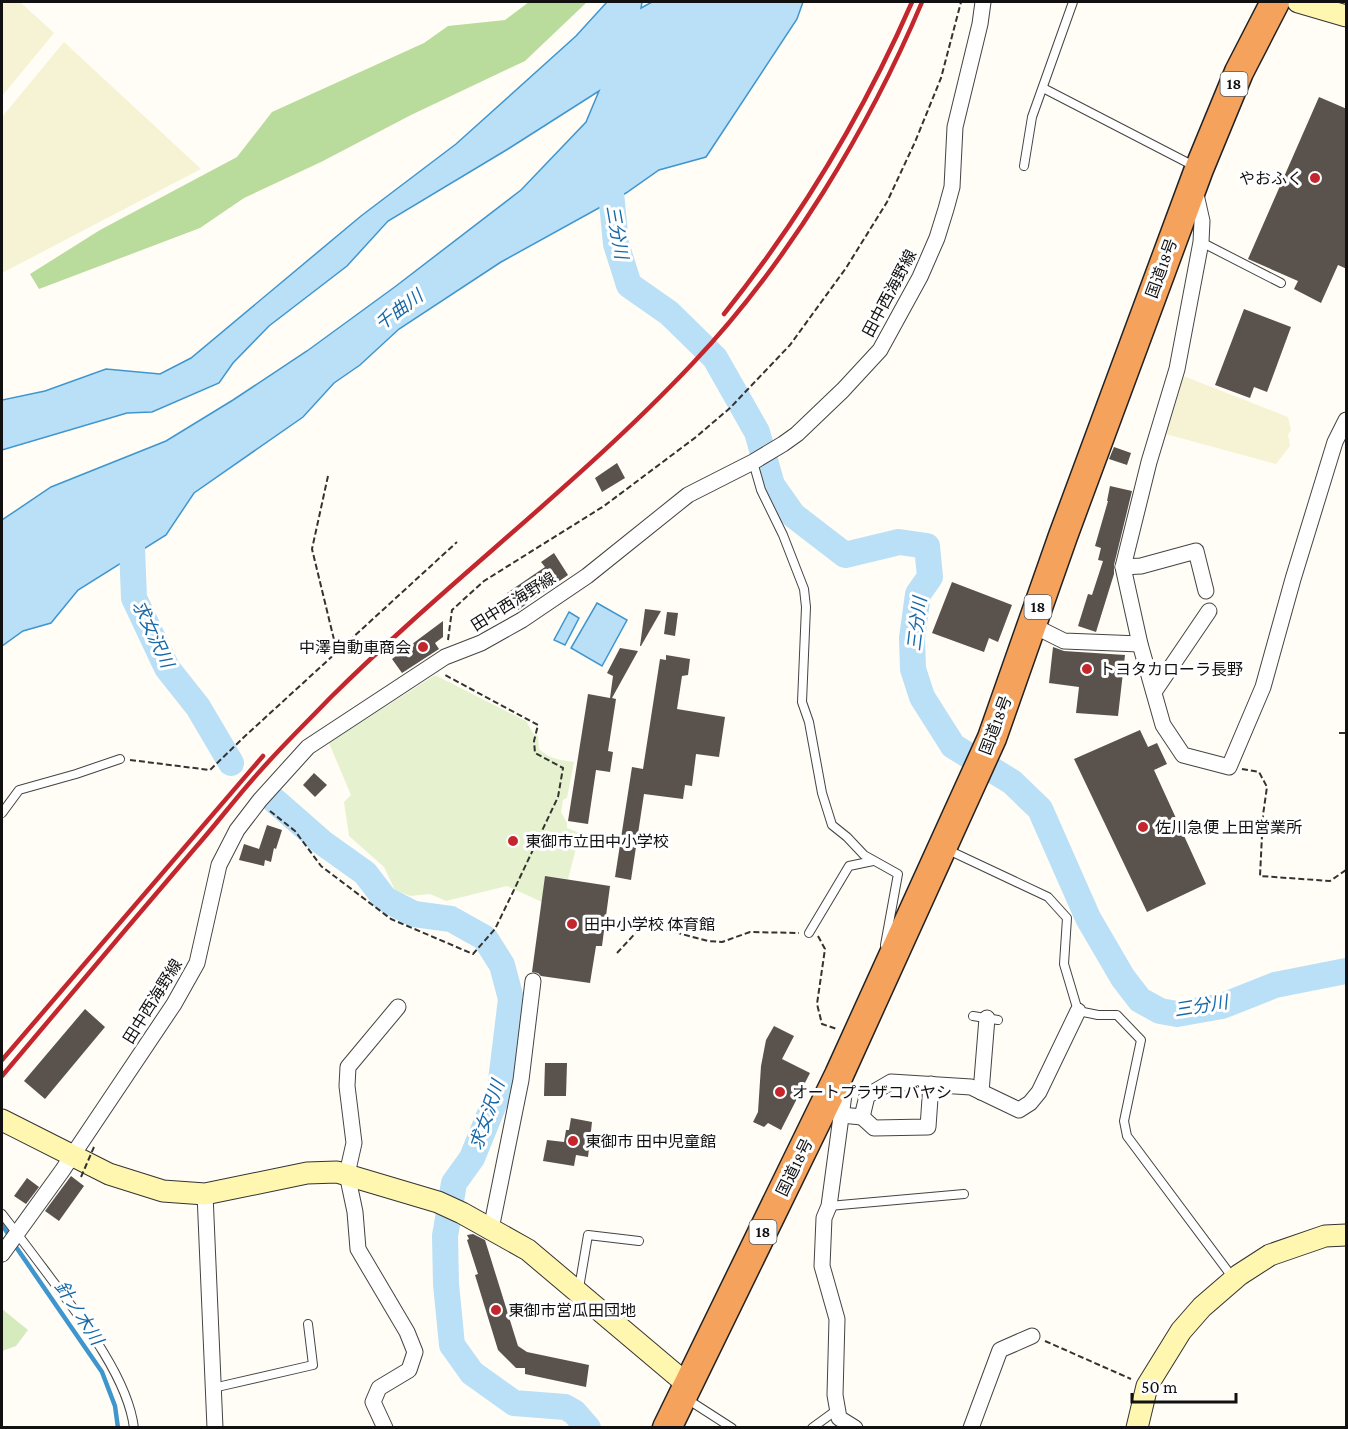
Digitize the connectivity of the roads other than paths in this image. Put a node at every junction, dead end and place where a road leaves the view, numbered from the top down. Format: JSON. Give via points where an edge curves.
{"nodes":[{"id":1,"x":983,"y":2,"type":"edge"},
{"id":2,"x":1073,"y":2,"type":"edge"},
{"id":3,"x":1275,"y":2,"type":"edge"},
{"id":4,"x":1298,"y":2,"type":"edge"},
{"id":5,"x":1347,"y":16,"type":"edge"},
{"id":6,"x":1043,"y":88,"type":"junction"},
{"id":7,"x":1024,"y":166,"type":"dead end"},
{"id":8,"x":1196,"y":175,"type":"junction"},
{"id":9,"x":1201,"y":242,"type":"junction"},
{"id":10,"x":1281,"y":283,"type":"dead end"},
{"id":11,"x":1347,"y":420,"type":"edge"},
{"id":12,"x":753,"y":462,"type":"junction"},
{"id":13,"x":1123,"y":567,"type":"junction"},
{"id":14,"x":1206,"y":591,"type":"dead end"},
{"id":15,"x":1209,"y":611,"type":"dead end"},
{"id":16,"x":1032,"y":625,"type":"junction"},
{"id":17,"x":1140,"y":644,"type":"junction"},
{"id":18,"x":1154,"y":693,"type":"junction"},
{"id":19,"x":120,"y":759,"type":"road end"},
{"id":20,"x":2,"y":813,"type":"edge"},
{"id":21,"x":942,"y":847,"type":"junction"},
{"id":22,"x":873,"y":861,"type":"junction"},
{"id":23,"x":809,"y":933,"type":"road end"},
{"id":24,"x":886,"y":972,"type":"junction"},
{"id":25,"x":533,"y":981,"type":"dead end"},
{"id":26,"x":398,"y":1006,"type":"dead end"},
{"id":27,"x":1078,"y":1011,"type":"junction"},
{"id":28,"x":986,"y":1018,"type":"dead end"},
{"id":29,"x":839,"y":1075,"type":"junction"},
{"id":30,"x":931,"y":1084,"type":"junction"},
{"id":31,"x":981,"y":1092,"type":"junction"},
{"id":32,"x":841,"y":1115,"type":"junction"},
{"id":33,"x":862,"y":1118,"type":"junction"},
{"id":34,"x":2,"y":1120,"type":"edge"},
{"id":35,"x":72,"y":1154,"type":"junction"},
{"id":36,"x":347,"y":1174,"type":"junction"},
{"id":37,"x":205,"y":1194,"type":"junction"},
{"id":38,"x":964,"y":1194,"type":"dead end"},
{"id":39,"x":829,"y":1206,"type":"junction"},
{"id":40,"x":2,"y":1214,"type":"edge"},
{"id":41,"x":490,"y":1229,"type":"junction"},
{"id":42,"x":17,"y":1233,"type":"junction"},
{"id":43,"x":1347,"y":1234,"type":"edge"},
{"id":44,"x":639,"y":1241,"type":"dead end"},
{"id":45,"x":2,"y":1254,"type":"edge"},
{"id":46,"x":1234,"y":1279,"type":"junction"},
{"id":47,"x":578,"y":1293,"type":"junction"},
{"id":48,"x":308,"y":1324,"type":"dead end"},
{"id":49,"x":1032,"y":1336,"type":"road end"},
{"id":50,"x":212,"y":1388,"type":"junction"},
{"id":51,"x":686,"y":1390,"type":"junction"},
{"id":52,"x":838,"y":1409,"type":"junction"},
{"id":53,"x":134,"y":1428,"type":"edge"},
{"id":54,"x":215,"y":1428,"type":"edge"},
{"id":55,"x":385,"y":1428,"type":"edge"},
{"id":56,"x":666,"y":1428,"type":"edge"},
{"id":57,"x":732,"y":1428,"type":"edge"},
{"id":58,"x":812,"y":1428,"type":"edge"},
{"id":59,"x":855,"y":1428,"type":"edge"},
{"id":60,"x":971,"y":1428,"type":"edge"},
{"id":61,"x":1137,"y":1428,"type":"edge"}],
"edges":[{"from":1,"to":12,"type":"street","name":"田中西海野線","via":[[955,127],[952,187],[920,277],[880,350],[797,434]]},
{"from":2,"to":6,"type":"lane"},
{"from":3,"to":8,"type":"highway","name":"国道18号","number":"18","via":[[1239,72]]},
{"from":4,"to":5,"type":"street"},
{"from":6,"to":7,"type":"lane","via":[[1032,117]]},
{"from":6,"to":8,"type":"lane"},
{"from":8,"to":9,"type":"street"},
{"from":8,"to":16,"type":"highway","name":"国道18号","number":"18"},
{"from":9,"to":10,"type":"lane"},
{"from":9,"to":13,"type":"street","via":[[1177,369]]},
{"from":11,"to":18,"type":"street","via":[[1335,442],[1263,687],[1229,767],[1183,755],[1163,725]]},
{"from":12,"to":22,"type":"lane","via":[[761,490],[804,589],[802,702],[828,814],[832,825]]},
{"from":12,"to":35,"type":"street","name":"田中西海野線","via":[[688,495],[587,576],[522,620],[481,644],[445,657],[308,747],[237,830],[219,865],[197,963],[174,1004]]},
{"from":13,"to":14,"type":"street","via":[[1196,551]]},
{"from":13,"to":17,"type":"street"},
{"from":15,"to":18,"type":"street"},
{"from":16,"to":17,"type":"street","via":[[1064,641]]},
{"from":16,"to":21,"type":"highway","name":"国道18号","number":"18","via":[[992,738]]},
{"from":17,"to":18,"type":"street"},
{"from":19,"to":20,"type":"lane","via":[[19,790]]},
{"from":21,"to":24,"type":"highway","name":"国道18号","number":"18"},
{"from":21,"to":27,"type":"lane","via":[[1048,897],[1067,918],[1064,964]]},
{"from":22,"to":23,"type":"lane","via":[[849,866]]},
{"from":22,"to":24,"type":"lane","via":[[898,874],[883,954]]},
{"from":24,"to":29,"type":"highway","name":"国道18号","number":"18"},
{"from":25,"to":41,"type":"street","via":[[521,1080]]},
{"from":26,"to":36,"type":"street","via":[[348,1067],[354,1143]]},
{"from":27,"to":31,"type":"street","via":[[1040,1092],[1030,1103],[1019,1110]]},
{"from":27,"to":46,"type":"lane","via":[[1117,1015],[1141,1040],[1124,1121],[1127,1136]]},
{"from":28,"to":31,"type":"street"},
{"from":29,"to":32,"type":"street","via":[[845,1087]]},
{"from":29,"to":51,"type":"highway","name":"国道18号","number":"18"},
{"from":30,"to":31,"type":"street","via":[[971,1087]]},
{"from":30,"to":33,"type":"street","via":[[891,1082],[867,1096]]},
{"from":30,"to":33,"type":"street","via":[[928,1127],[874,1128]]},
{"from":32,"to":33,"type":"street"},
{"from":32,"to":39,"type":"street"},
{"from":34,"to":35,"type":"street"},
{"from":35,"to":37,"type":"street","via":[[109,1174],[163,1191]]},
{"from":35,"to":42,"type":"street","name":"田中西海野線"},
{"from":36,"to":37,"type":"street","via":[[307,1173]]},
{"from":36,"to":41,"type":"street","via":[[438,1202]]},
{"from":36,"to":55,"type":"street","via":[[358,1249],[415,1352],[409,1371],[379,1388],[373,1402]]},
{"from":37,"to":50,"type":"street"},
{"from":38,"to":39,"type":"lane"},
{"from":39,"to":52,"type":"street","via":[[824,1218],[822,1266],[837,1319]]},
{"from":40,"to":42,"type":"lane"},
{"from":41,"to":47,"type":"street","via":[[528,1250]]},
{"from":42,"to":45,"type":"street","name":"田中西海野線"},
{"from":42,"to":53,"type":"lane","via":[[91,1332],[119,1383]]},
{"from":43,"to":46,"type":"street","via":[[1325,1236],[1270,1255]]},
{"from":44,"to":47,"type":"lane","via":[[588,1235]]},
{"from":46,"to":61,"type":"street","via":[[1181,1331],[1147,1386]]},
{"from":47,"to":51,"type":"street"},
{"from":48,"to":50,"type":"lane","via":[[313,1365]]},
{"from":49,"to":60,"type":"street","via":[[1000,1350]]},
{"from":50,"to":54,"type":"street"},
{"from":51,"to":56,"type":"highway","name":"国道18号","number":"18"},
{"from":51,"to":57,"type":"lane"},
{"from":52,"to":58,"type":"lane"},
{"from":52,"to":59,"type":"street","via":[[839,1418]]}]}
